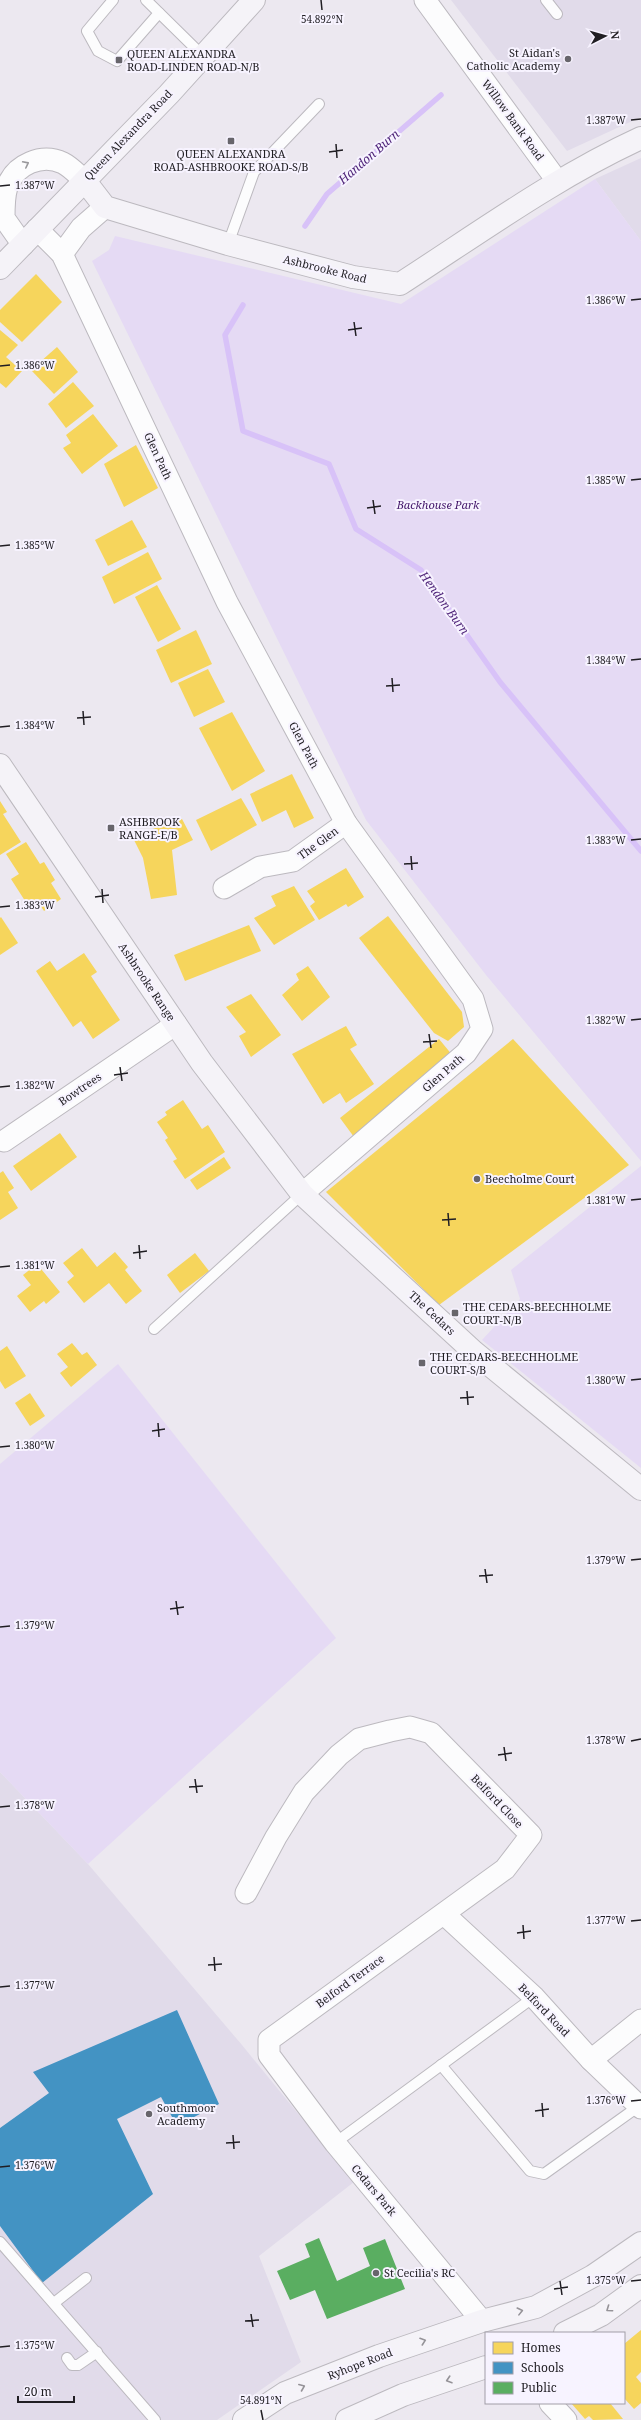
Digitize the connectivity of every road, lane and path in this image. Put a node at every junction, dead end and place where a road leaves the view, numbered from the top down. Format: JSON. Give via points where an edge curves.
{"nodes":[{"id":1,"x":112,"y":0,"type":"edge"},
{"id":2,"x":146,"y":0,"type":"edge"},
{"id":3,"x":254,"y":0,"type":"edge"},
{"id":4,"x":426,"y":0,"type":"edge"},
{"id":5,"x":546,"y":0,"type":"edge"},
{"id":6,"x":159,"y":13,"type":"junction"},
{"id":7,"x":557,"y":14,"type":"dead end"},
{"id":8,"x":203,"y":56,"type":"junction"},
{"id":9,"x":319,"y":104,"type":"dead end"},
{"id":10,"x":641,"y":138,"type":"edge"},
{"id":11,"x":85,"y":181,"type":"junction"},
{"id":12,"x":558,"y":182,"type":"junction"},
{"id":13,"x":4,"y":185,"type":"edge"},
{"id":14,"x":105,"y":207,"type":"junction"},
{"id":15,"x":30,"y":237,"type":"junction"},
{"id":16,"x":228,"y":244,"type":"junction"},
{"id":17,"x":62,"y":254,"type":"junction"},
{"id":18,"x":0,"y":268,"type":"edge"},
{"id":19,"x":0,"y":765,"type":"edge"},
{"id":20,"x":346,"y":823,"type":"junction"},
{"id":21,"x":224,"y":888,"type":"dead end"},
{"id":22,"x":176,"y":1024,"type":"junction"},
{"id":23,"x":4,"y":1141,"type":"dead end"},
{"id":24,"x":302,"y":1194,"type":"junction"},
{"id":25,"x":154,"y":1329,"type":"dead end"},
{"id":26,"x":641,"y":1489,"type":"edge"},
{"id":27,"x":246,"y":1893,"type":"dead end"},
{"id":28,"x":444,"y":1914,"type":"junction"},
{"id":29,"x":534,"y":1997,"type":"junction"},
{"id":30,"x":641,"y":2020,"type":"edge"},
{"id":31,"x":268,"y":2055,"type":"joint"},
{"id":32,"x":591,"y":2060,"type":"junction"},
{"id":33,"x":441,"y":2065,"type":"junction"},
{"id":34,"x":640,"y":2107,"type":"edge"},
{"id":35,"x":335,"y":2143,"type":"junction"},
{"id":36,"x":0,"y":2242,"type":"edge"},
{"id":37,"x":641,"y":2243,"type":"edge"},
{"id":38,"x":86,"y":2278,"type":"dead end"},
{"id":39,"x":641,"y":2286,"type":"edge"},
{"id":40,"x":54,"y":2303,"type":"junction"},
{"id":41,"x":488,"y":2327,"type":"edge"},
{"id":42,"x":566,"y":2332,"type":"edge"},
{"id":43,"x":97,"y":2352,"type":"junction"},
{"id":44,"x":67,"y":2358,"type":"dead end"},
{"id":45,"x":485,"y":2367,"type":"edge"},
{"id":46,"x":551,"y":2404,"type":"edge"},
{"id":47,"x":155,"y":2420,"type":"edge"},
{"id":48,"x":244,"y":2420,"type":"edge"},
{"id":49,"x":347,"y":2420,"type":"edge"},
{"id":50,"x":566,"y":2420,"type":"edge"}],
"edges":[{"from":1,"to":6,"type":"lane","via":[[87,31],[98,51],[117,61]]},
{"from":2,"to":6,"type":"lane"},
{"from":3,"to":8,"type":"street","name":"Queen Alexandra Road"},
{"from":4,"to":12,"type":"street","name":"Willow Bank Road"},
{"from":5,"to":7,"type":"lane"},
{"from":6,"to":8,"type":"lane"},
{"from":8,"to":11,"type":"street","name":"Queen Alexandra Road"},
{"from":9,"to":16,"type":"lane","via":[[254,172]]},
{"from":10,"to":12,"type":"street","name":"Ashbrooke Road"},
{"from":13,"to":11,"type":"street","one_way":true,"via":[[20,167],[33,161],[47,159],[63,163]]},
{"from":11,"to":14,"type":"street"},
{"from":11,"to":15,"type":"street","name":"Queen Alexandra Road"},
{"from":12,"to":16,"type":"street","name":"Ashbrooke Road","via":[[400,284],[353,278]]},
{"from":13,"to":15,"type":"street","name":"Glen Path","via":[[4,218]]},
{"from":14,"to":16,"type":"street","name":"Ashbrooke Road"},
{"from":14,"to":17,"type":"street","via":[[81,228]]},
{"from":15,"to":17,"type":"street","name":"Glen Path"},
{"from":15,"to":18,"type":"street","name":"Queen Alexandra Road"},
{"from":17,"to":20,"type":"street","name":"Glen Path","via":[[227,602]]},
{"from":19,"to":22,"type":"street","name":"Ashbrooke Range"},
{"from":20,"to":21,"type":"street","name":"The Glen","via":[[293,861],[260,867]]},
{"from":20,"to":24,"type":"street","name":"Glen Path","via":[[473,999],[482,1029],[466,1053]]},
{"from":22,"to":23,"type":"street","name":"Bowtrees"},
{"from":22,"to":24,"type":"street","name":"Ashbrooke Range","via":[[202,1063]]},
{"from":24,"to":25,"type":"lane"},
{"from":24,"to":26,"type":"street","name":"The Cedars","via":[[474,1352]]},
{"from":27,"to":28,"type":"street","name":"Belford Close","via":[[304,1792],[339,1755],[359,1739],[410,1727],[431,1733],[531,1835],[505,1869]]},
{"from":28,"to":29,"type":"street","name":"Belford Road"},
{"from":28,"to":31,"type":"street","name":"Belford Terrace","via":[[269,2040]]},
{"from":29,"to":32,"type":"street","name":"Belford Road"},
{"from":29,"to":33,"type":"lane"},
{"from":30,"to":32,"type":"street"},
{"from":31,"to":35,"type":"street","name":"Cedars Park"},
{"from":32,"to":34,"type":"street","name":"Belford Road"},
{"from":33,"to":34,"type":"lane","via":[[530,2171],[544,2174]]},
{"from":33,"to":35,"type":"lane"},
{"from":35,"to":41,"type":"street","name":"Cedars Park"},
{"from":36,"to":40,"type":"lane"},
{"from":41,"to":37,"type":"street","name":"Ryhope Road","one_way":true,"via":[[536,2307],[593,2276]]},
{"from":38,"to":40,"type":"lane"},
{"from":39,"to":42,"type":"street","one_way":true,"via":[[601,2315]]},
{"from":40,"to":43,"type":"lane"},
{"from":48,"to":41,"type":"street","name":"Ryhope Road","one_way":true,"via":[[285,2393],[379,2356]]},
{"from":43,"to":44,"type":"lane","via":[[78,2365],[72,2365]]},
{"from":43,"to":47,"type":"lane"},
{"from":45,"to":49,"type":"street","one_way":true,"via":[[403,2395]]},
{"from":46,"to":50,"type":"street"}]}
